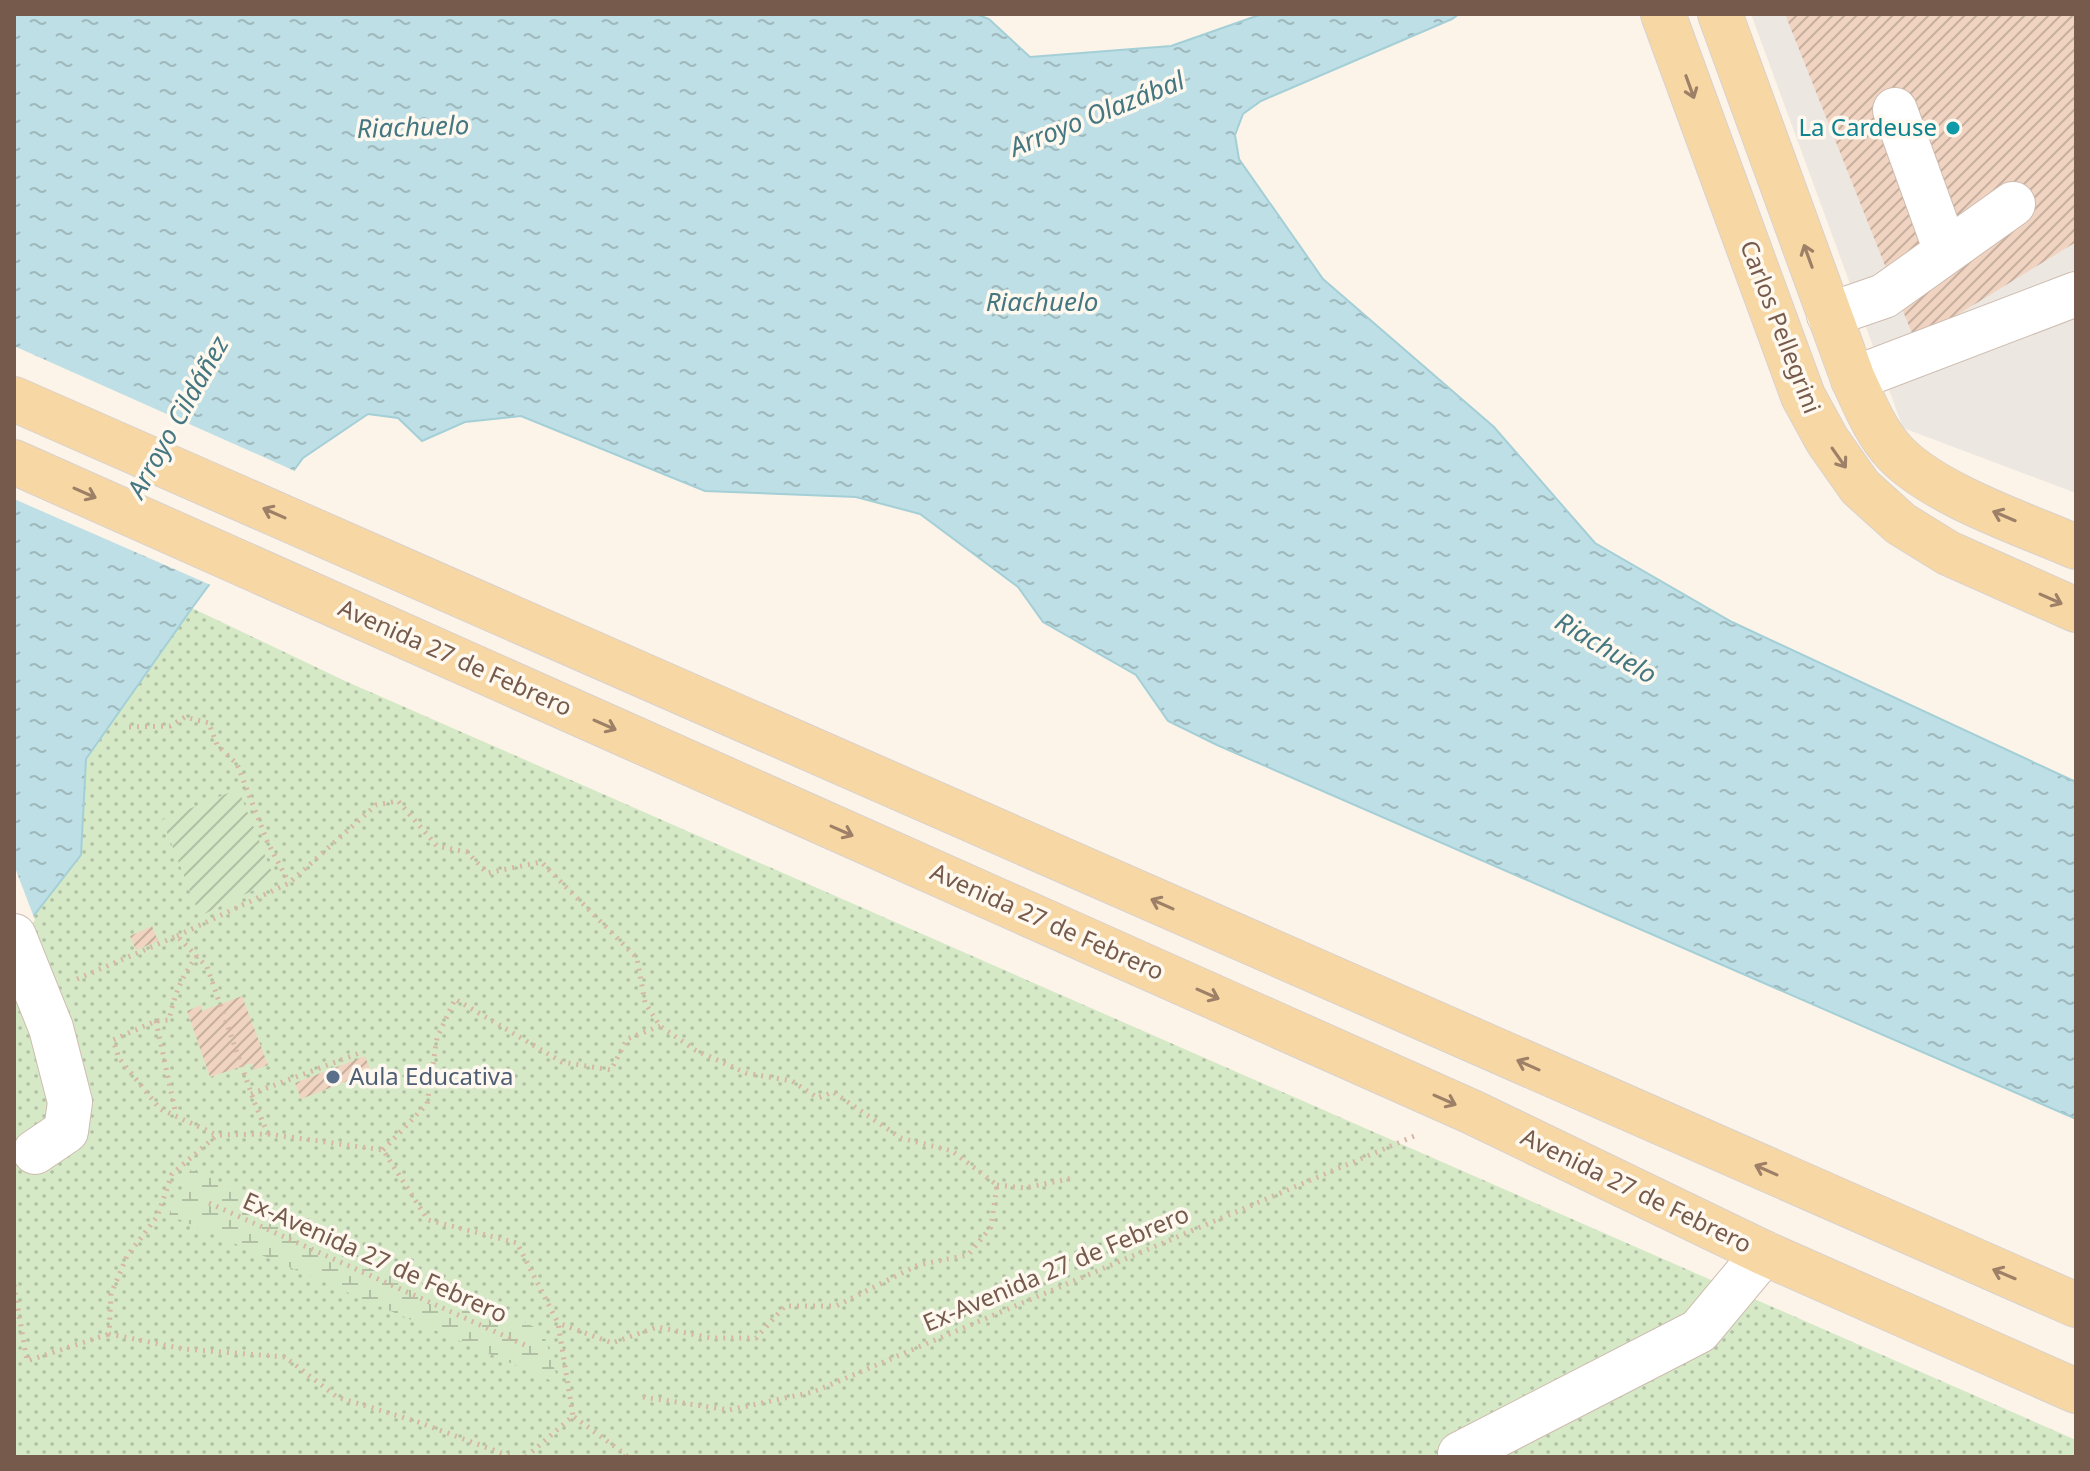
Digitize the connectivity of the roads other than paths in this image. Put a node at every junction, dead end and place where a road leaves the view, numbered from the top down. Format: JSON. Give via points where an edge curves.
{"nodes":[{"id":1,"x":1663,"y":14,"type":"edge"},
{"id":2,"x":1720,"y":14,"type":"edge"},
{"id":3,"x":1895,"y":110,"type":"dead end"},
{"id":4,"x":2013,"y":204,"type":"dead end"},
{"id":5,"x":1946,"y":251,"type":"junction"},
{"id":6,"x":2076,"y":294,"type":"edge"},
{"id":7,"x":1829,"y":315,"type":"junction"},
{"id":8,"x":1853,"y":379,"type":"junction"},
{"id":9,"x":14,"y":399,"type":"edge"},
{"id":10,"x":14,"y":462,"type":"edge"},
{"id":11,"x":2076,"y":547,"type":"edge"},
{"id":12,"x":2076,"y":610,"type":"edge"},
{"id":13,"x":14,"y":936,"type":"edge"},
{"id":14,"x":35,"y":1152,"type":"dead end"},
{"id":15,"x":1764,"y":1253,"type":"junction"},
{"id":16,"x":2076,"y":1305,"type":"edge"},
{"id":17,"x":2076,"y":1391,"type":"edge"},
{"id":18,"x":1460,"y":1454,"type":"dead end"}],
"edges":[{"from":1,"to":12,"type":"main road","name":"Carlos Pellegrini","one_way":true,"via":[[1803,396],[1827,440],[1860,487],[1901,524],[1948,553]]},
{"from":7,"to":2,"type":"main road","name":"Carlos Pellegrini","one_way":true},
{"from":3,"to":5,"type":"lane"},
{"from":4,"to":5,"type":"lane"},
{"from":5,"to":7,"type":"lane","via":[[1884,296]]},
{"from":6,"to":8,"type":"lane"},
{"from":7,"to":8,"type":"main road","name":"Carlos Pellegrini"},
{"from":11,"to":8,"type":"main road","name":"Carlos Pellegrini","one_way":true,"via":[[1922,476],[1895,453],[1873,423]]},
{"from":16,"to":9,"type":"main road","one_way":true},
{"from":10,"to":15,"type":"main road","name":"Avenida 27 de Febrero","one_way":true,"via":[[1472,1112]]},
{"from":13,"to":14,"type":"lane","via":[[51,1028],[70,1102],[66,1131]]},
{"from":15,"to":17,"type":"main road","name":"Avenida 27 de Febrero"},
{"from":15,"to":18,"type":"lane","via":[[1699,1331]]}]}
